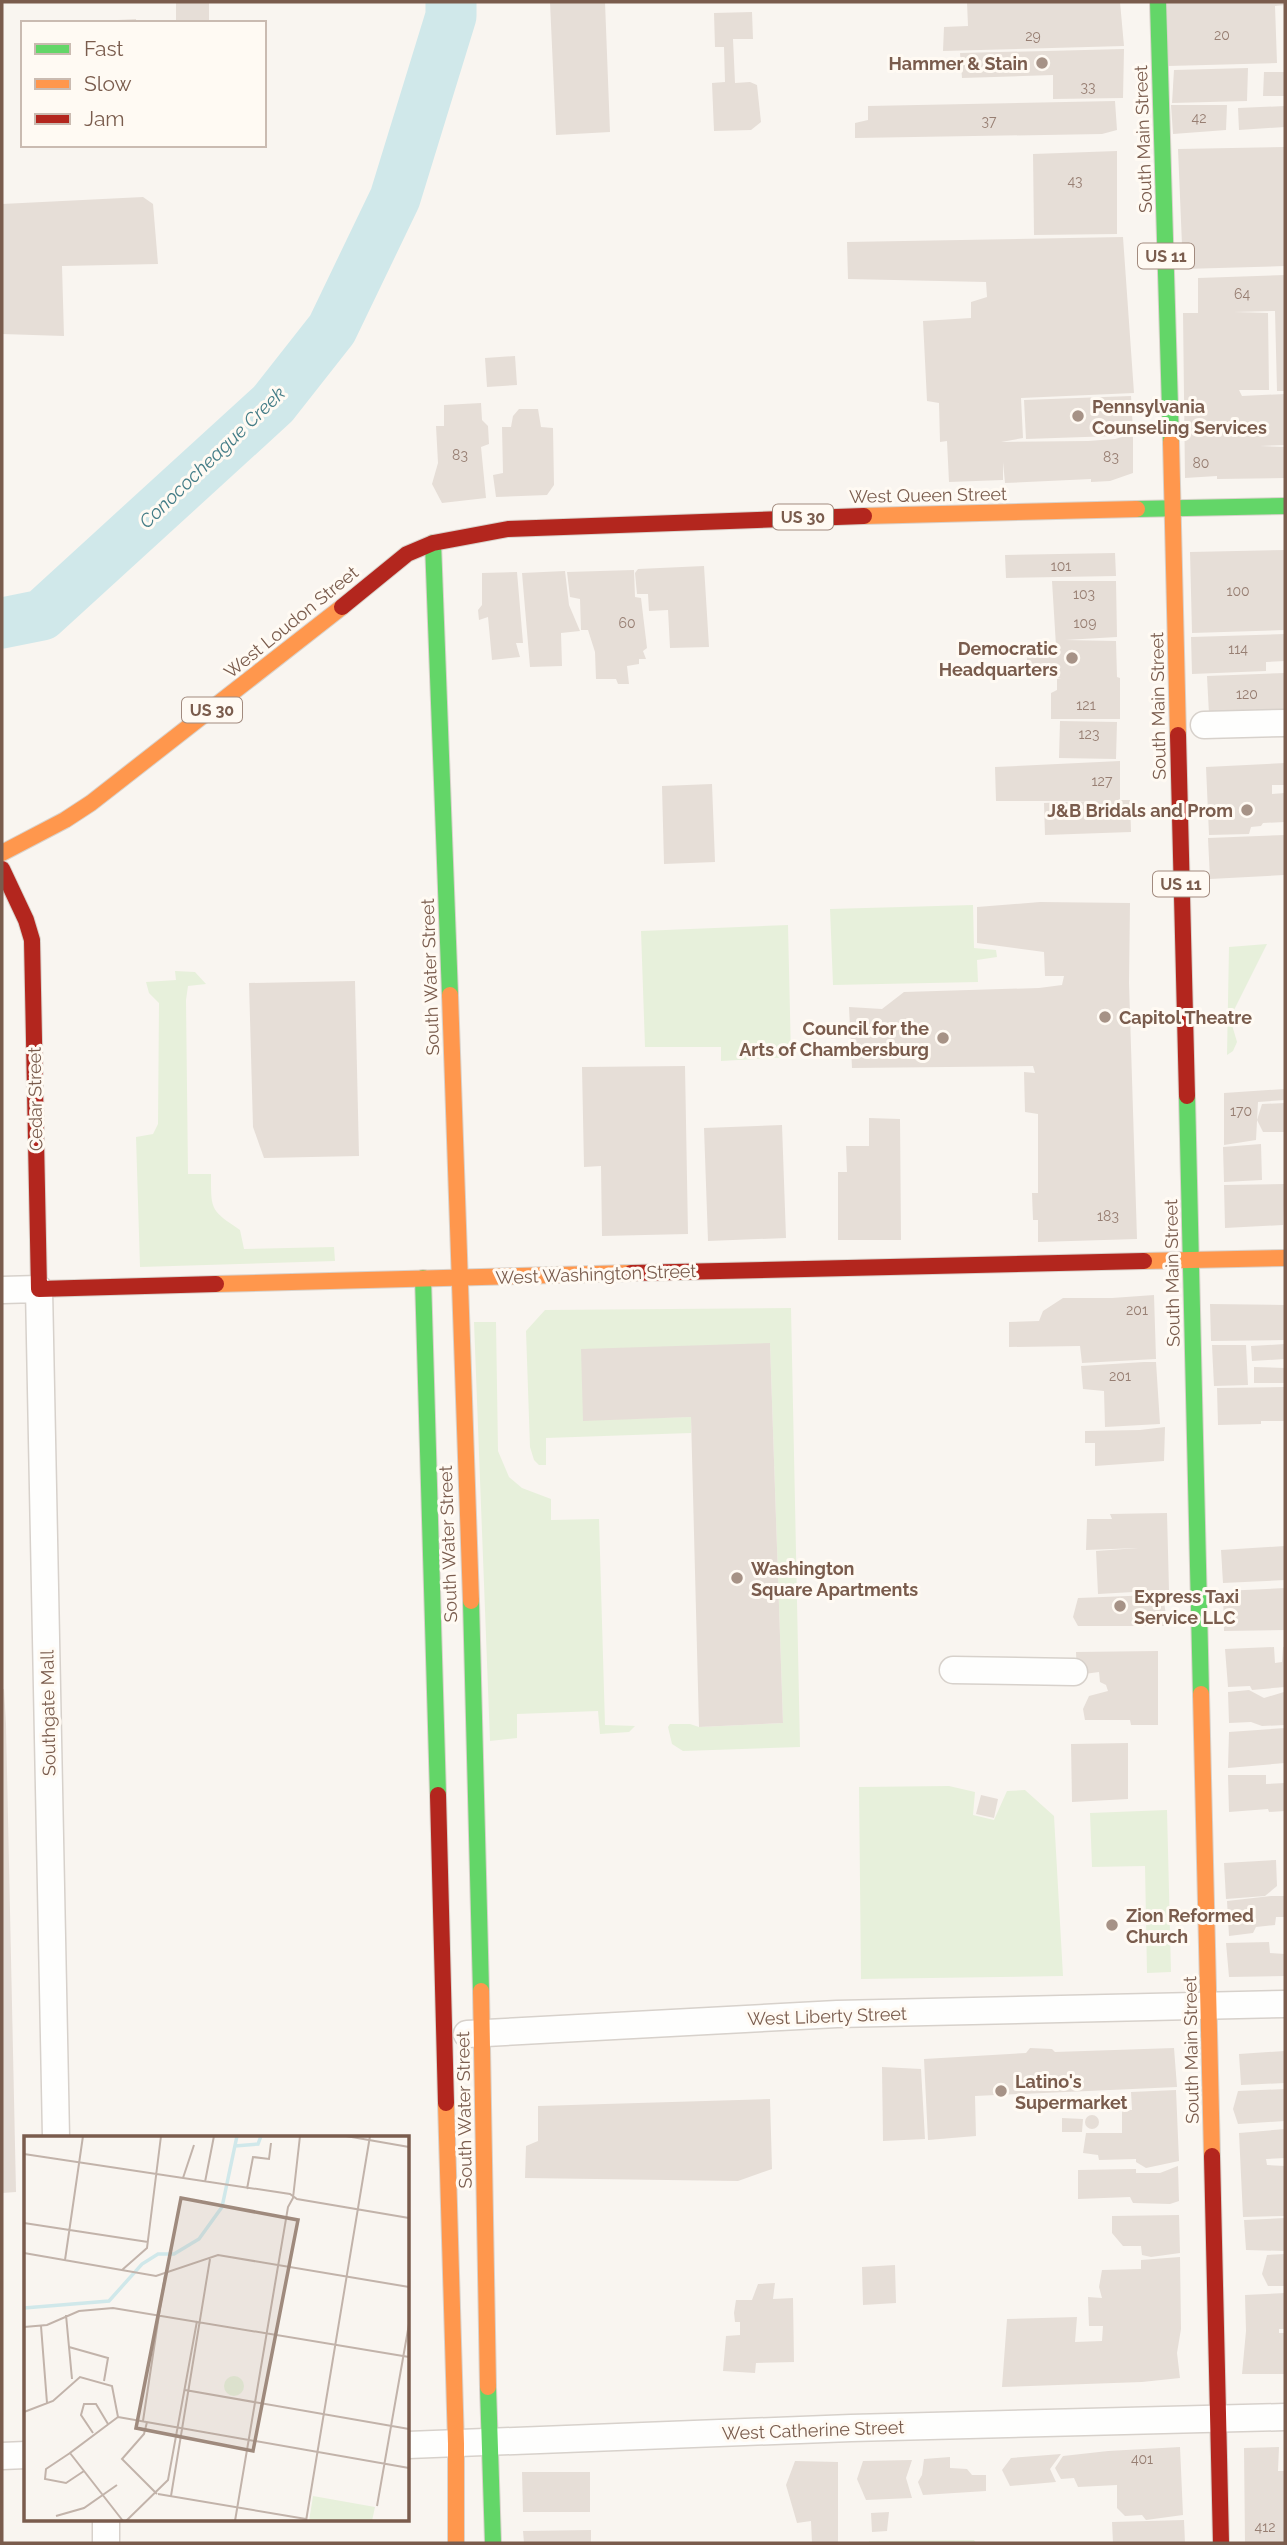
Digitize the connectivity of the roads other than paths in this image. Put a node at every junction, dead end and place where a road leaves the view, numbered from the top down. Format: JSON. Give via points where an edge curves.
{"nodes":[{"id":1,"x":1158,"y":2,"type":"edge"},
{"id":2,"x":1285,"y":506,"type":"edge"},
{"id":3,"x":1174,"y":509,"type":"junction"},
{"id":4,"x":433,"y":543,"type":"junction"},
{"id":5,"x":1285,"y":723,"type":"edge"},
{"id":6,"x":1204,"y":724,"type":"dead end"},
{"id":7,"x":2,"y":852,"type":"edge"},
{"id":8,"x":2,"y":869,"type":"edge"},
{"id":9,"x":12,"y":937,"type":"dead end"},
{"id":10,"x":32,"y":940,"type":"junction"},
{"id":11,"x":1285,"y":1258,"type":"edge"},
{"id":12,"x":1190,"y":1259,"type":"junction"},
{"id":13,"x":460,"y":1277,"type":"junction"},
{"id":14,"x":423,"y":1278,"type":"junction"},
{"id":15,"x":39,"y":1289,"type":"junction"},
{"id":16,"x":2,"y":1290,"type":"edge"},
{"id":17,"x":953,"y":1670,"type":"dead end"},
{"id":18,"x":1074,"y":1672,"type":"dead end"},
{"id":19,"x":1285,"y":2004,"type":"edge"},
{"id":20,"x":1210,"y":2005,"type":"junction"},
{"id":21,"x":444,"y":2034,"type":"junction"},
{"id":22,"x":482,"y":2034,"type":"junction"},
{"id":23,"x":56,"y":2136,"type":"edge"},
{"id":24,"x":1285,"y":2417,"type":"edge"},
{"id":25,"x":1218,"y":2418,"type":"junction"},
{"id":26,"x":487,"y":2443,"type":"junction"},
{"id":27,"x":456,"y":2444,"type":"junction"},
{"id":28,"x":410,"y":2445,"type":"edge"},
{"id":29,"x":24,"y":2455,"type":"edge"},
{"id":30,"x":2,"y":2456,"type":"edge"},
{"id":31,"x":106,"y":2520,"type":"edge"},
{"id":32,"x":106,"y":2543,"type":"edge"},
{"id":33,"x":456,"y":2543,"type":"edge"},
{"id":34,"x":493,"y":2543,"type":"edge"},
{"id":35,"x":1221,"y":2543,"type":"edge"}],
"edges":[{"from":1,"to":3,"type":"main road","name":"South Main Street","number":"US 11"},
{"from":2,"to":3,"type":"main road","number":"US 30"},
{"from":3,"to":4,"type":"main road","name":"West Queen Street","number":"US 30","via":[[508,529]]},
{"from":3,"to":12,"type":"main road","name":"South Main Street","number":"US 11"},
{"from":4,"to":7,"type":"main road","name":"West Loudon Street","number":"US 30","via":[[407,554],[91,803]]},
{"from":4,"to":13,"type":"main road","name":"South Water Street"},
{"from":5,"to":6,"type":"street"},
{"from":8,"to":10,"type":"main road","name":"Cedar Street"},
{"from":9,"to":10,"type":"main road"},
{"from":10,"to":15,"type":"main road","name":"Cedar Street"},
{"from":11,"to":12,"type":"main road","name":"West Washington Street"},
{"from":12,"to":13,"type":"main road","name":"West Washington Street"},
{"from":12,"to":20,"type":"main road","name":"South Main Street","number":"US 11"},
{"from":13,"to":14,"type":"main road","name":"West Washington Street"},
{"from":13,"to":22,"type":"main road","name":"South Water Street"},
{"from":14,"to":15,"type":"main road","name":"West Washington Street"},
{"from":14,"to":21,"type":"main road","name":"South Water Street"},
{"from":15,"to":16,"type":"street","name":"West Washington Street"},
{"from":15,"to":23,"type":"street","name":"Southgate Mall"},
{"from":17,"to":18,"type":"street"},
{"from":19,"to":20,"type":"street","name":"West Liberty Street"},
{"from":20,"to":22,"type":"street","name":"West Liberty Street","via":[[837,2014]]},
{"from":20,"to":25,"type":"main road","name":"South Main Street","number":"US 11"},
{"from":21,"to":22,"type":"street","name":"West Liberty Street"},
{"from":21,"to":27,"type":"main road","name":"South Water Street"},
{"from":22,"to":26,"type":"main road","name":"South Water Street"},
{"from":24,"to":25,"type":"street","name":"West Catherine Street"},
{"from":25,"to":26,"type":"street","name":"West Catherine Street"},
{"from":25,"to":35,"type":"main road","name":"South Main Street","number":"US 11"},
{"from":26,"to":27,"type":"street","name":"West Catherine Street"},
{"from":26,"to":34,"type":"main road","name":"South Water Street"},
{"from":27,"to":28,"type":"street","name":"West Catherine Street"},
{"from":27,"to":33,"type":"main road","name":"South Water Street"},
{"from":29,"to":30,"type":"street"},
{"from":31,"to":32,"type":"street"}]}
